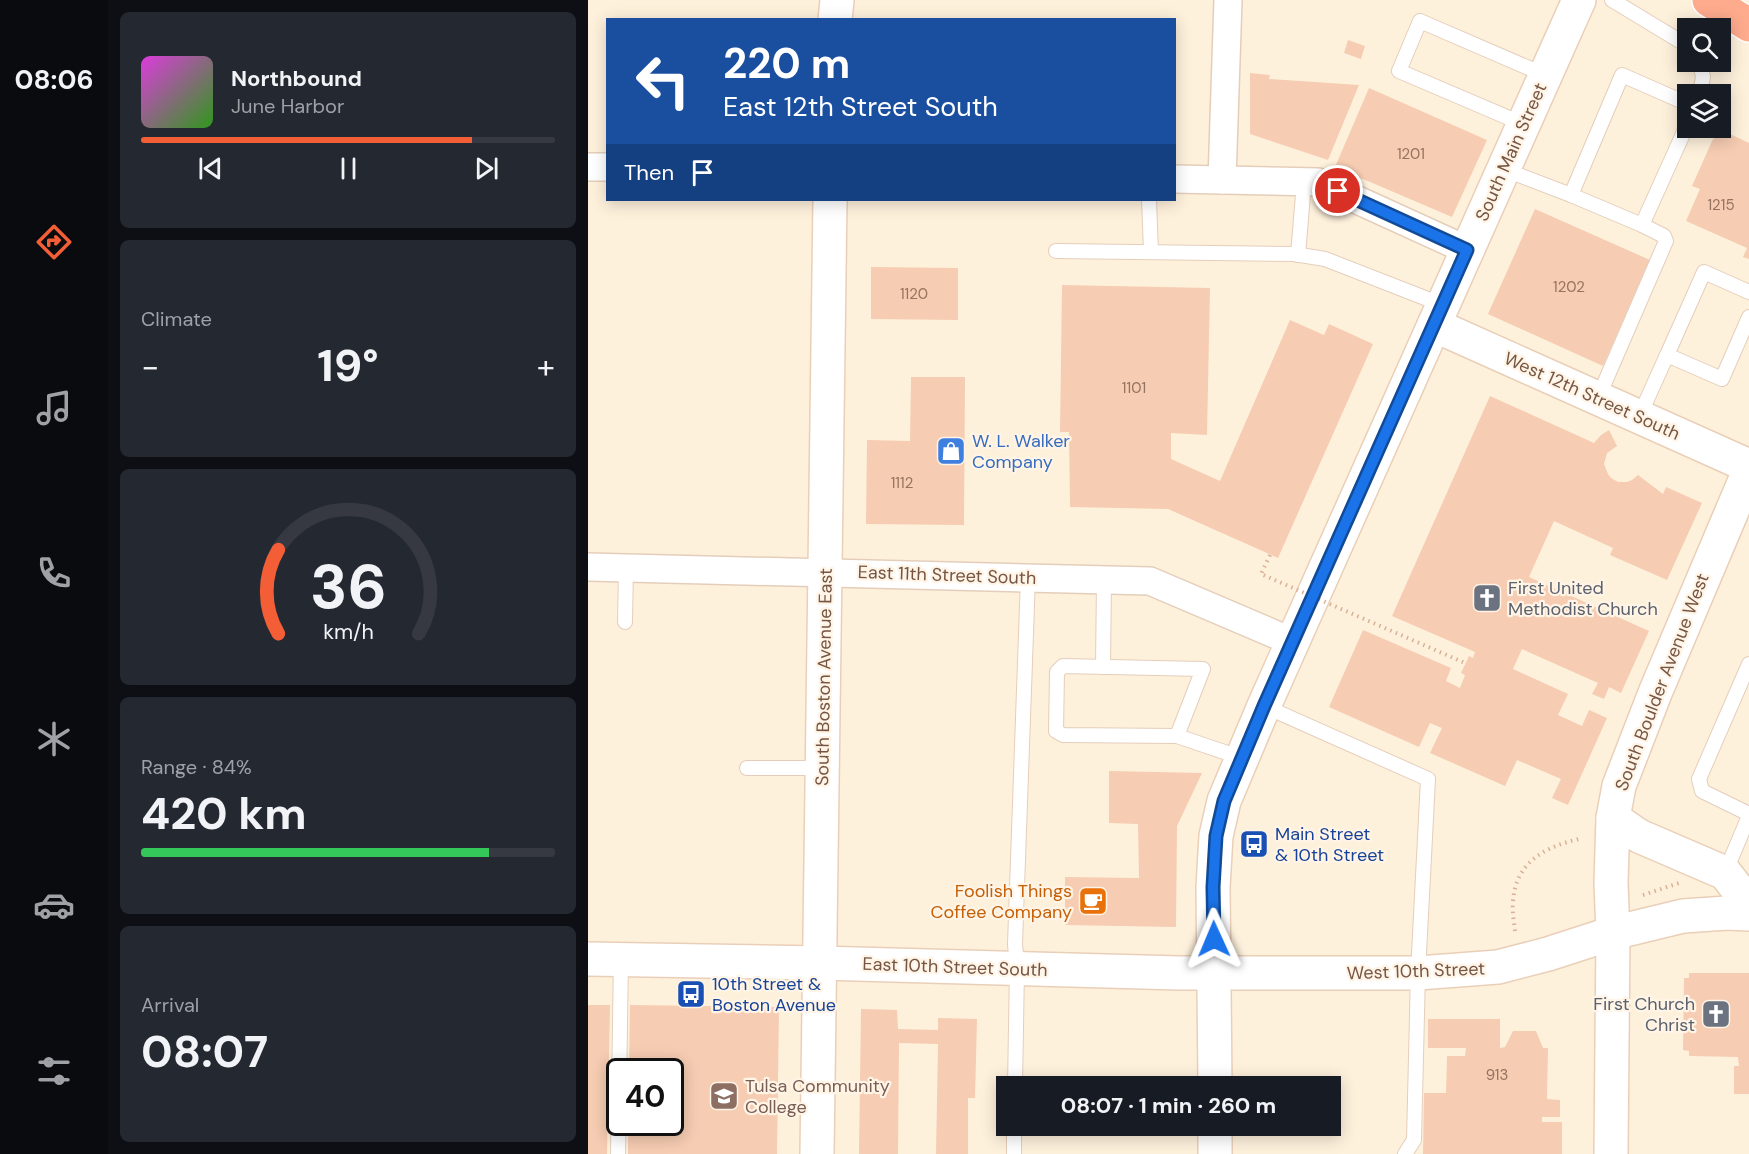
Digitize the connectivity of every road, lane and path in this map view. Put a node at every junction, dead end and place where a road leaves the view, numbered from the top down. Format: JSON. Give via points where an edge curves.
{"nodes":[{"id":1,"x":837,"y":0,"type":"edge"},
{"id":2,"x":1228,"y":0,"type":"edge"},
{"id":3,"x":1579,"y":0,"type":"edge"},
{"id":4,"x":1612,"y":0,"type":"edge"},
{"id":5,"x":1709,"y":0,"type":"edge"},
{"id":6,"x":835,"y":18,"type":"edge"},
{"id":7,"x":1749,"y":25,"type":"edge"},
{"id":8,"x":1677,"y":39,"type":"edge"},
{"id":9,"x":1545,"y":75,"type":"junction"},
{"id":10,"x":1677,"y":99,"type":"edge"},
{"id":11,"x":1523,"y":124,"type":"junction"},
{"id":12,"x":1681,"y":138,"type":"edge"},
{"id":13,"x":588,"y":167,"type":"edge"},
{"id":14,"x":606,"y":167,"type":"edge"},
{"id":15,"x":1503,"y":169,"type":"junction"},
{"id":16,"x":1176,"y":179,"type":"edge"},
{"id":17,"x":1222,"y":180,"type":"junction"},
{"id":18,"x":1304,"y":182,"type":"junction"},
{"id":19,"x":1571,"y":195,"type":"junction"},
{"id":20,"x":830,"y":201,"type":"edge"},
{"id":21,"x":1149,"y":201,"type":"edge"},
{"id":22,"x":1642,"y":225,"type":"junction"},
{"id":23,"x":1467,"y":250,"type":"junction"},
{"id":24,"x":1056,"y":251,"type":"dead end"},
{"id":25,"x":1150,"y":252,"type":"junction"},
{"id":26,"x":1298,"y":255,"type":"junction"},
{"id":27,"x":1749,"y":292,"type":"edge"},
{"id":28,"x":1439,"y":315,"type":"junction"},
{"id":29,"x":1749,"y":317,"type":"edge"},
{"id":30,"x":1667,"y":355,"type":"junction"},
{"id":31,"x":1598,"y":398,"type":"junction"},
{"id":32,"x":1639,"y":417,"type":"junction"},
{"id":33,"x":1749,"y":466,"type":"edge"},
{"id":34,"x":1749,"y":471,"type":"edge"},
{"id":35,"x":1270,"y":555,"type":"dead end"},
{"id":36,"x":588,"y":567,"type":"edge"},
{"id":37,"x":626,"y":567,"type":"junction"},
{"id":38,"x":825,"y":572,"type":"junction"},
{"id":39,"x":1028,"y":577,"type":"junction"},
{"id":40,"x":1104,"y":580,"type":"junction"},
{"id":41,"x":626,"y":622,"type":"dead end"},
{"id":42,"x":1293,"y":642,"type":"junction"},
{"id":43,"x":1465,"y":663,"type":"dead end"},
{"id":44,"x":1749,"y":664,"type":"edge"},
{"id":45,"x":1103,"y":667,"type":"junction"},
{"id":46,"x":1264,"y":706,"type":"junction"},
{"id":47,"x":1177,"y":736,"type":"junction"},
{"id":48,"x":1242,"y":758,"type":"junction"},
{"id":49,"x":747,"y":768,"type":"dead end"},
{"id":50,"x":822,"y":768,"type":"junction"},
{"id":51,"x":1749,"y":815,"type":"edge"},
{"id":52,"x":1614,"y":818,"type":"junction"},
{"id":53,"x":1579,"y":839,"type":"dead end"},
{"id":54,"x":1725,"y":873,"type":"junction"},
{"id":55,"x":1640,"y":885,"type":"dead end"},
{"id":56,"x":1749,"y":903,"type":"edge"},
{"id":57,"x":1749,"y":914,"type":"edge"},
{"id":58,"x":1626,"y":930,"type":"junction"},
{"id":59,"x":1515,"y":931,"type":"dead end"},
{"id":60,"x":588,"y":959,"type":"edge"},
{"id":61,"x":621,"y":960,"type":"junction"},
{"id":62,"x":820,"y":963,"type":"junction"},
{"id":63,"x":1017,"y":968,"type":"junction"},
{"id":64,"x":1214,"y":973,"type":"junction"},
{"id":65,"x":1418,"y":974,"type":"junction"},
{"id":66,"x":1015,"y":1076,"type":"edge"},
{"id":67,"x":1215,"y":1076,"type":"edge"},
{"id":68,"x":1014,"y":1136,"type":"edge"},
{"id":69,"x":1215,"y":1136,"type":"edge"},
{"id":70,"x":1414,"y":1140,"type":"junction"},
{"id":71,"x":618,"y":1154,"type":"edge"},
{"id":72,"x":818,"y":1154,"type":"edge"},
{"id":73,"x":1014,"y":1154,"type":"edge"},
{"id":74,"x":1215,"y":1154,"type":"edge"},
{"id":75,"x":1405,"y":1154,"type":"edge"},
{"id":76,"x":1414,"y":1154,"type":"edge"},
{"id":77,"x":1611,"y":1154,"type":"edge"}],
"edges":[{"from":1,"to":6,"type":"street"},
{"from":2,"to":17,"type":"street"},
{"from":3,"to":9,"type":"street","name":"South Main Street"},
{"from":4,"to":8,"type":"lane"},
{"from":5,"to":7,"type":"highway"},
{"from":9,"to":11,"type":"street","name":"South Main Street"},
{"from":9,"to":11,"type":"lane","via":[[1420,21],[1399,71]]},
{"from":10,"to":19,"type":"lane","via":[[1622,75]]},
{"from":11,"to":15,"type":"street","name":"South Main Street"},
{"from":12,"to":22,"type":"lane"},
{"from":13,"to":14,"type":"street"},
{"from":15,"to":19,"type":"lane"},
{"from":15,"to":23,"type":"street","name":"South Main Street"},
{"from":16,"to":17,"type":"street"},
{"from":17,"to":18,"type":"street"},
{"from":18,"to":23,"type":"street","via":[[1318,182]]},
{"from":18,"to":26,"type":"lane"},
{"from":19,"to":22,"type":"lane"},
{"from":20,"to":38,"type":"street","name":"South Boston Avenue East"},
{"from":21,"to":25,"type":"lane"},
{"from":22,"to":31,"type":"lane","via":[[1664,236],[1666,241]]},
{"from":23,"to":28,"type":"street","name":"South Main Street"},
{"from":24,"to":25,"type":"lane"},
{"from":25,"to":26,"type":"lane"},
{"from":26,"to":28,"type":"lane","via":[[1325,259]]},
{"from":27,"to":30,"type":"lane","via":[[1704,272]]},
{"from":28,"to":31,"type":"street","name":"West 12th Street South"},
{"from":28,"to":42,"type":"street","name":"South Main Street"},
{"from":29,"to":30,"type":"lane","via":[[1722,379]]},
{"from":30,"to":32,"type":"lane"},
{"from":31,"to":32,"type":"street","name":"West 12th Street South"},
{"from":32,"to":33,"type":"street","name":"West 12th Street South"},
{"from":34,"to":52,"type":"street","name":"South Boulder Avenue West","via":[[1655,693],[1619,786]]},
{"from":35,"to":43,"type":"path","bridge":true,"via":[[1261,574]]},
{"from":36,"to":37,"type":"street","name":"East 11th Street South"},
{"from":37,"to":38,"type":"street","name":"East 11th Street South"},
{"from":37,"to":41,"type":"lane"},
{"from":38,"to":39,"type":"street","name":"East 11th Street South"},
{"from":38,"to":50,"type":"street","name":"South Boston Avenue East"},
{"from":39,"to":40,"type":"street","name":"East 11th Street South"},
{"from":39,"to":63,"type":"lane"},
{"from":40,"to":42,"type":"street","name":"East 11th Street South","via":[[1150,580]]},
{"from":40,"to":45,"type":"lane"},
{"from":42,"to":46,"type":"street","name":"South Main Street"},
{"from":44,"to":51,"type":"lane","via":[[1699,779],[1702,791]]},
{"from":45,"to":47,"type":"lane","via":[[1203,669]]},
{"from":45,"to":47,"type":"lane","via":[[1063,666],[1057,672],[1056,731],[1063,735]]},
{"from":46,"to":48,"type":"street","name":"South Main Street"},
{"from":46,"to":65,"type":"lane","via":[[1428,779]]},
{"from":47,"to":48,"type":"lane"},
{"from":48,"to":64,"type":"street","name":"South Main Street","via":[[1224,801],[1216,836]]},
{"from":49,"to":50,"type":"lane"},
{"from":50,"to":62,"type":"street","name":"South Boston Avenue East"},
{"from":51,"to":54,"type":"lane"},
{"from":52,"to":54,"type":"street","via":[[1639,836]]},
{"from":52,"to":58,"type":"street","name":"South Boulder Avenue West","via":[[1611,883]]},
{"from":53,"to":59,"type":"path","via":[[1548,848],[1526,867],[1513,899]]},
{"from":54,"to":56,"type":"street"},
{"from":55,"to":58,"type":"path"},
{"from":57,"to":58,"type":"street","name":"West 10th Street","via":[[1683,916]]},
{"from":58,"to":65,"type":"street","name":"West 10th Street","via":[[1498,967]]},
{"from":58,"to":77,"type":"street","name":"South Boulder Avenue West"},
{"from":60,"to":61,"type":"street","name":"East 10th Street South"},
{"from":61,"to":62,"type":"street","name":"East 10th Street South"},
{"from":61,"to":71,"type":"lane"},
{"from":62,"to":63,"type":"street","name":"East 10th Street South"},
{"from":62,"to":72,"type":"street","name":"South Boston Avenue East"},
{"from":63,"to":64,"type":"street","name":"East 10th Street South"},
{"from":63,"to":66,"type":"lane"},
{"from":64,"to":65,"type":"street","name":"West 10th Street"},
{"from":64,"to":67,"type":"street","name":"South Main Street"},
{"from":65,"to":70,"type":"lane"},
{"from":68,"to":73,"type":"lane"},
{"from":69,"to":74,"type":"street"},
{"from":70,"to":75,"type":"lane"},
{"from":70,"to":76,"type":"lane"}]}
